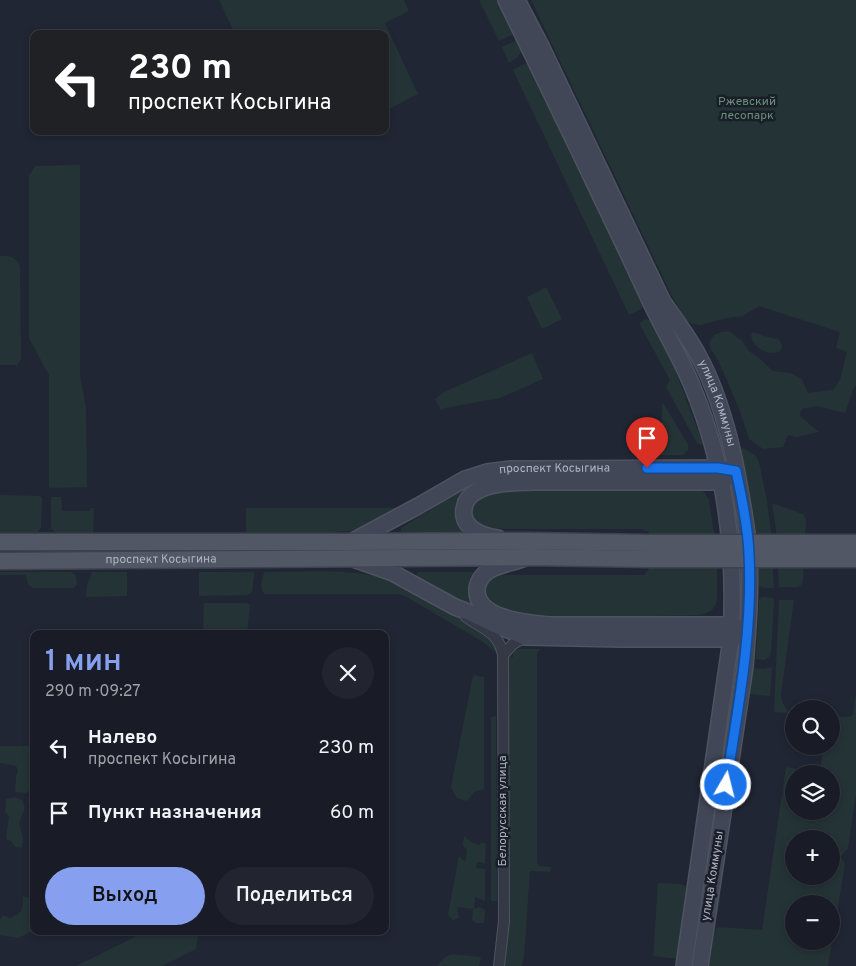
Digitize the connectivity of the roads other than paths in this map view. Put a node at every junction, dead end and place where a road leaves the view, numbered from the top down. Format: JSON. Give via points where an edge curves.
{"nodes":[{"id":1,"x":506,"y":0,"type":"edge"},
{"id":2,"x":517,"y":0,"type":"edge"},
{"id":3,"x":736,"y":471,"type":"junction"},
{"id":4,"x":720,"y":475,"type":"junction"},
{"id":5,"x":0,"y":542,"type":"edge"},
{"id":6,"x":351,"y":542,"type":"junction"},
{"id":7,"x":856,"y":543,"type":"edge"},
{"id":8,"x":529,"y":549,"type":"junction"},
{"id":9,"x":649,"y":551,"type":"junction"},
{"id":10,"x":352,"y":559,"type":"junction"},
{"id":11,"x":856,"y":559,"type":"edge"},
{"id":12,"x":0,"y":561,"type":"edge"},
{"id":13,"x":455,"y":607,"type":"junction"},
{"id":14,"x":732,"y":632,"type":"junction"},
{"id":15,"x":748,"y":632,"type":"junction"},
{"id":16,"x":525,"y":637,"type":"junction"},
{"id":17,"x":503,"y":655,"type":"junction"},
{"id":18,"x":499,"y":966,"type":"edge"},
{"id":19,"x":684,"y":966,"type":"edge"},
{"id":20,"x":700,"y":966,"type":"edge"}],
"edges":[{"from":1,"to":4,"type":"main road","name":"улица Коммуны","via":[[680,359],[705,419]]},
{"from":2,"to":3,"type":"main road","name":"улица Коммуны","via":[[663,302],[702,363],[723,415]]},
{"from":3,"to":4,"type":"main road","name":"проспект Косыгина"},
{"from":3,"to":15,"type":"main road","name":"улица Коммуны","via":[[749,553]]},
{"from":4,"to":6,"type":"main road","name":"проспект Косыгина","via":[[518,469],[487,472],[465,479]]},
{"from":4,"to":8,"type":"main road","name":"проспект Косыгина","via":[[509,483],[488,486],[466,500],[464,518],[467,525],[479,533]]},
{"from":4,"to":14,"type":"main road","name":"улица Коммуны","via":[[732,554]]},
{"from":5,"to":6,"type":"main road","name":"проспект Косыгина"},
{"from":6,"to":8,"type":"main road","name":"проспект Косыгина"},
{"from":7,"to":9,"type":"main road","bridge":true},
{"from":8,"to":9,"type":"main road","name":"проспект Косыгина"},
{"from":8,"to":10,"type":"main road","name":"проспект Косыгина"},
{"from":8,"to":14,"type":"main road","name":"проспект Косыгина","via":[[491,569],[479,582],[477,591],[484,606],[508,619],[552,625]]},
{"from":9,"to":11,"type":"main road","bridge":true},
{"from":10,"to":12,"type":"main road","name":"проспект Косыгина"},
{"from":10,"to":13,"type":"main road","name":"проспект Косыгина","via":[[393,573]]},
{"from":13,"to":16,"type":"main road","name":"проспект Косыгина"},
{"from":13,"to":17,"type":"street","name":"Белорусская улица","via":[[496,636]]},
{"from":14,"to":15,"type":"main road","name":"проспект Косыгина"},
{"from":14,"to":16,"type":"main road","name":"проспект Косыгина","via":[[622,639]]},
{"from":14,"to":19,"type":"main road","name":"улица Коммуны"},
{"from":15,"to":20,"type":"main road","name":"улица Коммуны"},
{"from":16,"to":17,"type":"street"},
{"from":17,"to":18,"type":"street","name":"Белорусская улица","via":[[504,921]]}]}
